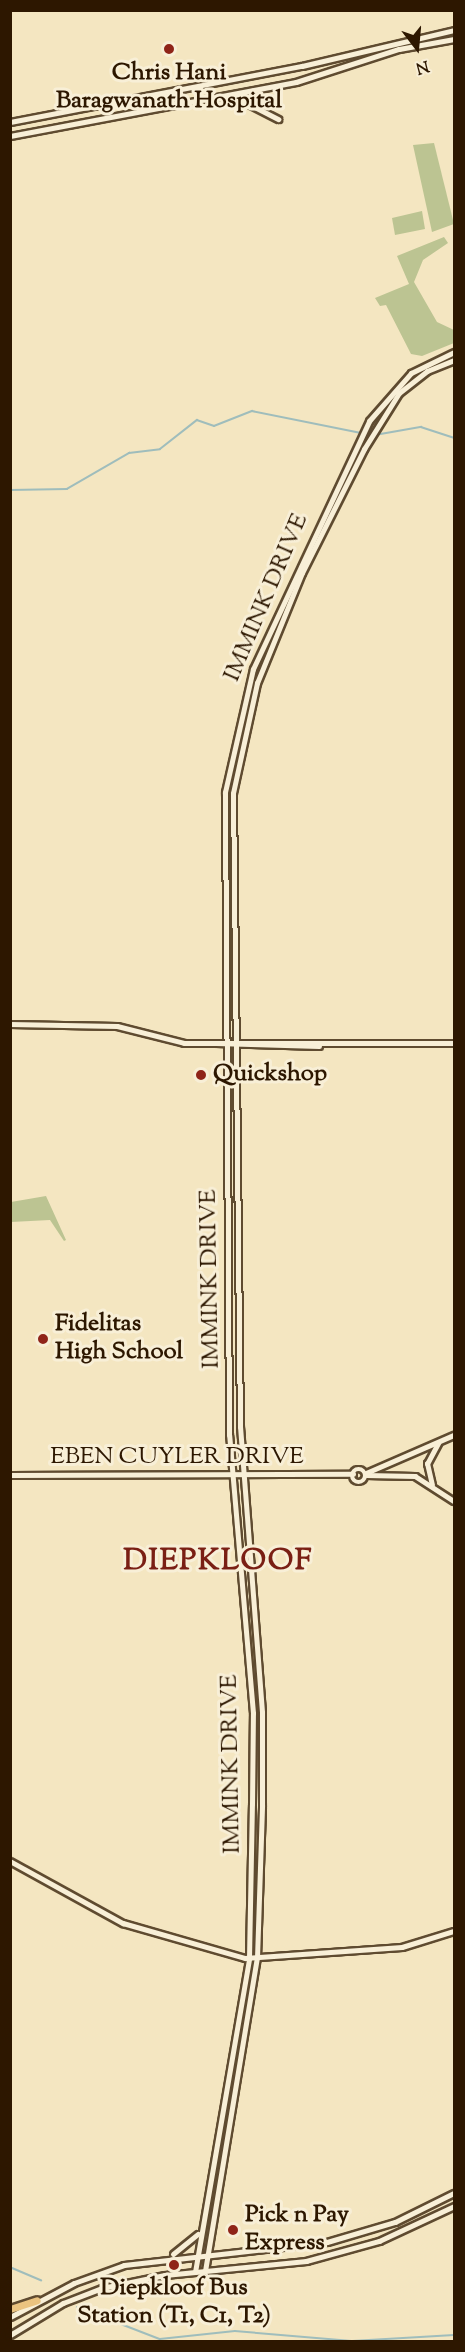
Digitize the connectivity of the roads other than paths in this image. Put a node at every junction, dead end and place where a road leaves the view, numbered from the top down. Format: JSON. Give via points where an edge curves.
{"nodes":[{"id":1,"x":454,"y":30,"type":"edge"},
{"id":2,"x":454,"y":39,"type":"edge"},
{"id":3,"x":228,"y":95,"type":"junction"},
{"id":4,"x":278,"y":119,"type":"dead end"},
{"id":5,"x":10,"y":122,"type":"edge"},
{"id":6,"x":10,"y":136,"type":"edge"},
{"id":7,"x":454,"y":352,"type":"edge"},
{"id":8,"x":454,"y":360,"type":"edge"},
{"id":9,"x":10,"y":1024,"type":"edge"},
{"id":10,"x":454,"y":1042,"type":"edge"},
{"id":11,"x":226,"y":1044,"type":"junction"},
{"id":12,"x":234,"y":1044,"type":"junction"},
{"id":13,"x":454,"y":1435,"type":"edge"},
{"id":14,"x":439,"y":1441,"type":"junction"},
{"id":15,"x":10,"y":1475,"type":"edge"},
{"id":16,"x":365,"y":1475,"type":"junction"},
{"id":17,"x":242,"y":1476,"type":"junction"},
{"id":18,"x":353,"y":1476,"type":"junction"},
{"id":19,"x":231,"y":1477,"type":"junction"},
{"id":20,"x":433,"y":1487,"type":"junction"},
{"id":21,"x":454,"y":1501,"type":"edge"},
{"id":22,"x":10,"y":1861,"type":"edge"},
{"id":23,"x":454,"y":1931,"type":"edge"},
{"id":24,"x":249,"y":1958,"type":"junction"},
{"id":25,"x":257,"y":1958,"type":"junction"},
{"id":26,"x":454,"y":2193,"type":"edge"},
{"id":27,"x":454,"y":2206,"type":"edge"},
{"id":28,"x":200,"y":2231,"type":"junction"},
{"id":29,"x":196,"y":2254,"type":"junction"},
{"id":30,"x":207,"y":2254,"type":"junction"},
{"id":31,"x":157,"y":2258,"type":"junction"},
{"id":32,"x":205,"y":2271,"type":"junction"},
{"id":33,"x":195,"y":2272,"type":"junction"},
{"id":34,"x":37,"y":2301,"type":"junction"},
{"id":35,"x":10,"y":2309,"type":"edge"},
{"id":36,"x":10,"y":2317,"type":"edge"},
{"id":37,"x":10,"y":2335,"type":"edge"}],
"edges":[{"from":1,"to":5,"type":"main road","via":[[313,64]]},
{"from":2,"to":3,"type":"main road"},
{"from":3,"to":4,"type":"main road","via":[[245,98],[265,116]]},
{"from":3,"to":6,"type":"main road"},
{"from":7,"to":11,"type":"main road","name":"IMMINK DRIVE","via":[[400,383],[363,432],[258,659],[237,730],[223,814]]},
{"from":8,"to":12,"type":"main road","name":"IMMINK DRIVE","via":[[427,371],[399,393],[372,432],[302,573],[248,718],[233,793]]},
{"from":9,"to":11,"type":"main road","via":[[117,1026],[175,1042]]},
{"from":10,"to":12,"type":"main road"},
{"from":11,"to":12,"type":"main road"},
{"from":11,"to":19,"type":"main road","name":"IMMINK DRIVE"},
{"from":12,"to":17,"type":"main road","name":"IMMINK DRIVE"},
{"from":13,"to":14,"type":"street"},
{"from":14,"to":16,"type":"street"},
{"from":14,"to":20,"type":"street","via":[[427,1464]]},
{"from":15,"to":19,"type":"street","name":"EBEN CUYLER DRIVE"},
{"from":16,"to":18,"type":"street"},
{"from":16,"to":18,"type":"street","name":"EBEN CUYLER DRIVE"},
{"from":16,"to":20,"type":"street","via":[[415,1476]]},
{"from":17,"to":18,"type":"street","name":"EBEN CUYLER DRIVE"},
{"from":17,"to":19,"type":"street","name":"EBEN CUYLER DRIVE"},
{"from":17,"to":25,"type":"main road","name":"IMMINK DRIVE","via":[[262,1712]]},
{"from":19,"to":24,"type":"main road","name":"IMMINK DRIVE","via":[[253,1713]]},
{"from":20,"to":21,"type":"street"},
{"from":22,"to":24,"type":"street","via":[[123,1923]]},
{"from":23,"to":25,"type":"street","via":[[402,1947]]},
{"from":24,"to":25,"type":"street"},
{"from":24,"to":28,"type":"main road","name":"IMMINK DRIVE","via":[[227,2108]]},
{"from":25,"to":30,"type":"main road","name":"IMMINK DRIVE"},
{"from":26,"to":30,"type":"main road","via":[[344,2238]]},
{"from":27,"to":32,"type":"main road","via":[[390,2237],[335,2254]]},
{"from":28,"to":29,"type":"main road","name":"IMMINK DRIVE"},
{"from":28,"to":31,"type":"main road","via":[[187,2248]]},
{"from":29,"to":30,"type":"main road"},
{"from":29,"to":31,"type":"main road"},
{"from":29,"to":33,"type":"main road","name":"IMMINK DRIVE"},
{"from":30,"to":32,"type":"main road","name":"IMMINK DRIVE"},
{"from":31,"to":34,"type":"main road","via":[[100,2273]]},
{"from":32,"to":33,"type":"main road"},
{"from":33,"to":37,"type":"main road","via":[[87,2293]]},
{"from":34,"to":35,"type":"highway"},
{"from":34,"to":36,"type":"main road"}]}
